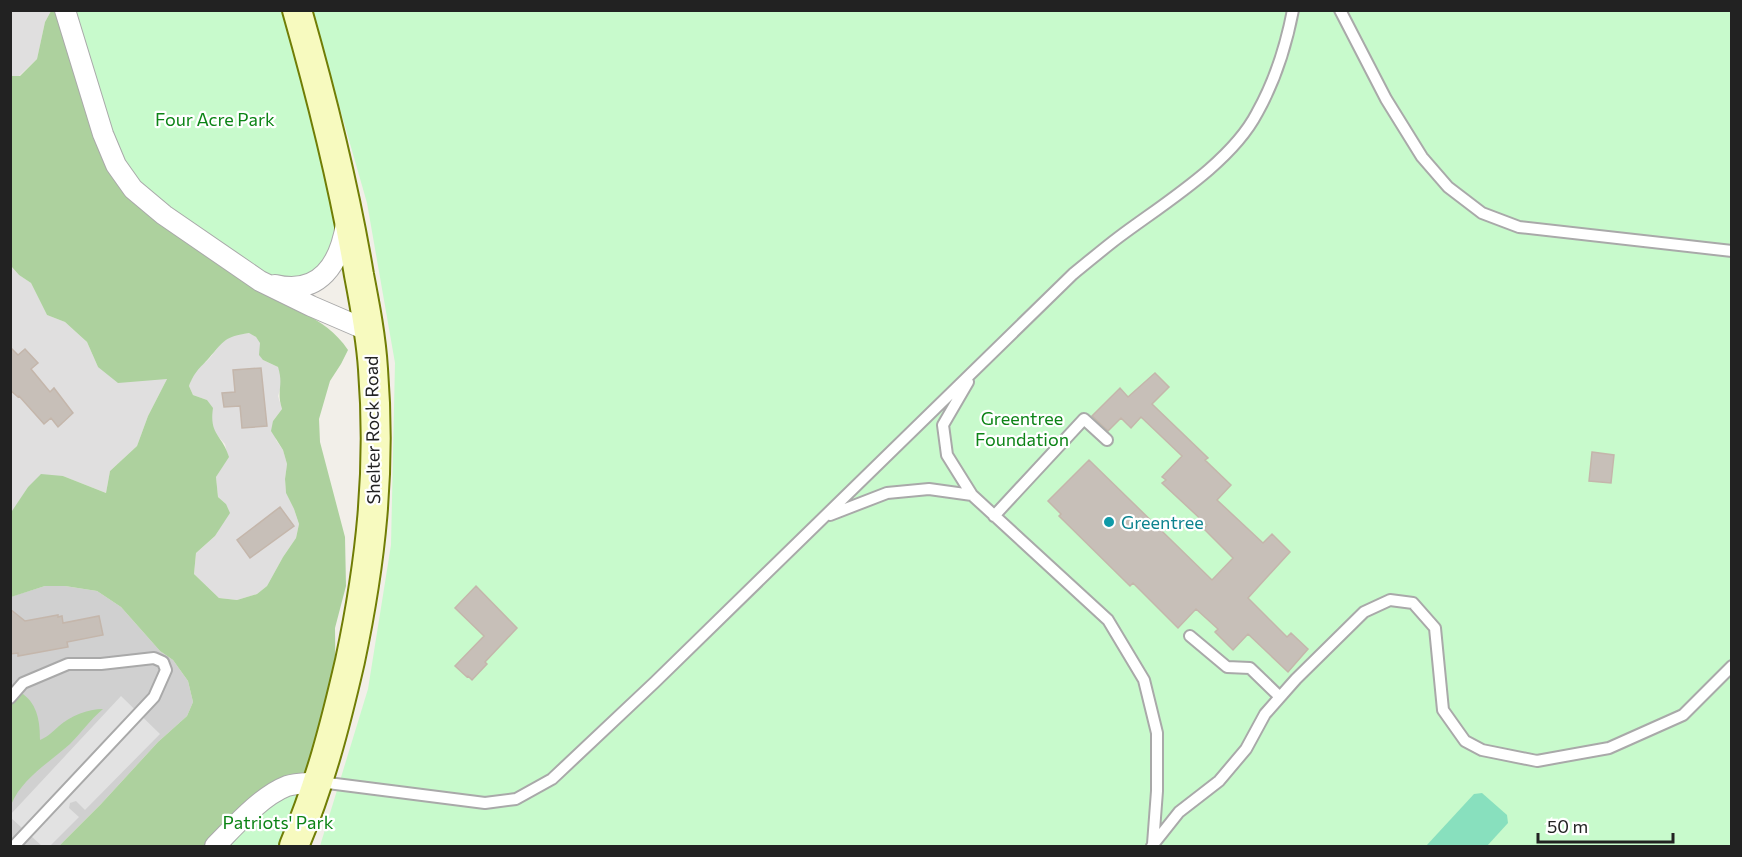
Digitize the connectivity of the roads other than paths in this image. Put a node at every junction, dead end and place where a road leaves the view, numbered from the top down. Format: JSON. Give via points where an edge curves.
{"nodes":[{"id":1,"x":65,"y":10,"type":"edge"},
{"id":2,"x":297,"y":10,"type":"edge"},
{"id":3,"x":1293,"y":10,"type":"edge"},
{"id":4,"x":1340,"y":10,"type":"edge"},
{"id":5,"x":346,"y":201,"type":"junction"},
{"id":6,"x":1731,"y":251,"type":"edge"},
{"id":7,"x":260,"y":281,"type":"junction"},
{"id":8,"x":369,"y":331,"type":"junction"},
{"id":9,"x":975,"y":370,"type":"junction"},
{"id":10,"x":1107,"y":440,"type":"dead end"},
{"id":11,"x":972,"y":495,"type":"junction"},
{"id":12,"x":994,"y":516,"type":"junction"},
{"id":13,"x":823,"y":518,"type":"junction"},
{"id":14,"x":1190,"y":636,"type":"dead end"},
{"id":15,"x":1731,"y":666,"type":"edge"},
{"id":16,"x":1280,"y":697,"type":"junction"},
{"id":17,"x":10,"y":698,"type":"edge"},
{"id":18,"x":319,"y":782,"type":"junction"},
{"id":19,"x":14,"y":846,"type":"edge"},
{"id":20,"x":215,"y":846,"type":"edge"},
{"id":21,"x":294,"y":846,"type":"edge"},
{"id":22,"x":1153,"y":846,"type":"edge"}],
"edges":[{"from":1,"to":7,"type":"street","via":[[104,134],[123,176],[144,200]]},
{"from":2,"to":5,"type":"main road","name":"Shelter Rock Road"},
{"from":3,"to":9,"type":"lane","via":[[1286,46],[1257,115],[1228,152],[1073,274]]},
{"from":4,"to":6,"type":"lane","via":[[1386,99],[1422,157],[1448,187],[1482,213],[1520,227]]},
{"from":5,"to":7,"type":"street","via":[[344,241],[329,270],[317,281],[300,287]]},
{"from":5,"to":8,"type":"main road","name":"Shelter Rock Road"},
{"from":7,"to":8,"type":"street"},
{"from":8,"to":18,"type":"main road","name":"Shelter Rock Road","via":[[375,407],[370,556],[336,725]]},
{"from":9,"to":11,"type":"lane","via":[[943,425],[947,455]]},
{"from":9,"to":13,"type":"lane"},
{"from":10,"to":12,"type":"lane","via":[[1084,419]]},
{"from":11,"to":12,"type":"lane"},
{"from":11,"to":13,"type":"lane","via":[[929,489],[887,493]]},
{"from":12,"to":22,"type":"lane","via":[[1108,620],[1144,680],[1157,733]]},
{"from":13,"to":18,"type":"lane","via":[[552,779],[516,799],[485,803]]},
{"from":14,"to":16,"type":"lane","via":[[1227,667],[1250,668]]},
{"from":15,"to":16,"type":"lane","via":[[1683,715],[1609,748],[1537,761],[1482,750],[1465,741],[1443,711],[1435,628],[1413,603],[1390,600],[1364,612]]},
{"from":16,"to":22,"type":"lane","via":[[1265,714],[1246,749],[1219,781],[1179,812]]},
{"from":17,"to":19,"type":"lane","via":[[23,683],[68,664],[154,658],[163,662],[166,670],[154,697]]},
{"from":18,"to":20,"type":"street","via":[[287,786],[272,795]]},
{"from":18,"to":21,"type":"main road","name":"Shelter Rock Road"}]}
